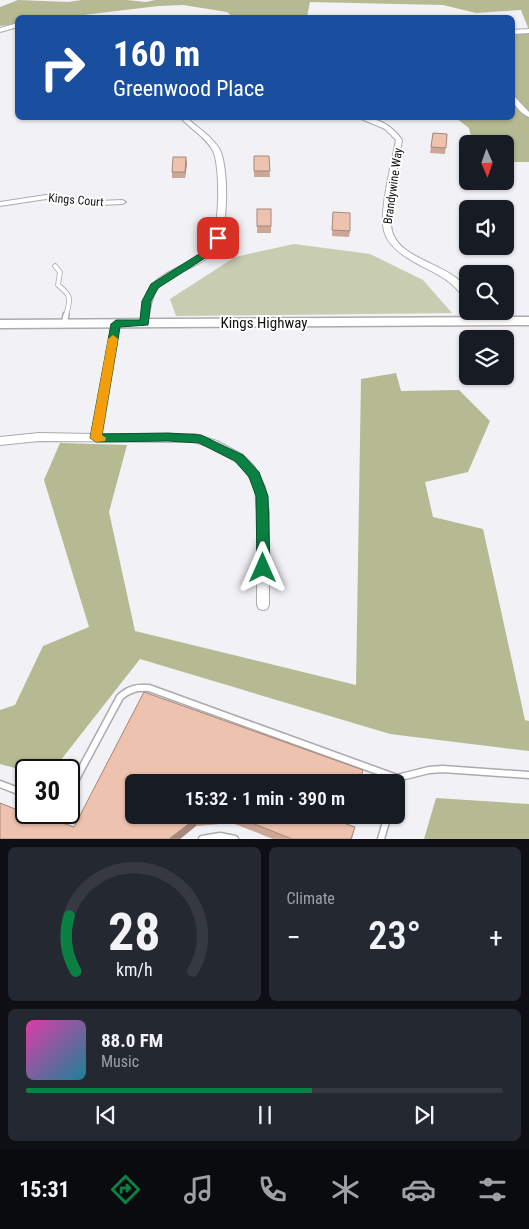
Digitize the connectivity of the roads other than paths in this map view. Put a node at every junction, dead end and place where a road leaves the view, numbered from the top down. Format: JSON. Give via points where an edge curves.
{"nodes":[{"id":1,"x":15,"y":27,"type":"edge"},
{"id":2,"x":0,"y":30,"type":"edge"},
{"id":3,"x":529,"y":31,"type":"edge"},
{"id":4,"x":515,"y":32,"type":"edge"},
{"id":5,"x":515,"y":100,"type":"edge"},
{"id":6,"x":529,"y":115,"type":"edge"},
{"id":7,"x":186,"y":120,"type":"edge"},
{"id":8,"x":368,"y":120,"type":"edge"},
{"id":9,"x":122,"y":202,"type":"dead end"},
{"id":10,"x":0,"y":204,"type":"edge"},
{"id":11,"x":54,"y":266,"type":"dead end"},
{"id":12,"x":459,"y":285,"type":"edge"},
{"id":13,"x":459,"y":316,"type":"edge"},
{"id":14,"x":514,"y":320,"type":"edge"},
{"id":15,"x":529,"y":321,"type":"edge"},
{"id":16,"x":144,"y":323,"type":"junction"},
{"id":17,"x":0,"y":324,"type":"edge"},
{"id":18,"x":64,"y":324,"type":"junction"},
{"id":19,"x":116,"y":324,"type":"junction"},
{"id":20,"x":96,"y":438,"type":"junction"},
{"id":21,"x":0,"y":442,"type":"edge"},
{"id":22,"x":264,"y":605,"type":"dead end"},
{"id":23,"x":80,"y":772,"type":"edge"},
{"id":24,"x":381,"y":774,"type":"edge"},
{"id":25,"x":529,"y":775,"type":"edge"},
{"id":26,"x":405,"y":778,"type":"edge"},
{"id":27,"x":0,"y":784,"type":"edge"},
{"id":28,"x":15,"y":790,"type":"edge"},
{"id":29,"x":386,"y":824,"type":"edge"},
{"id":30,"x":202,"y":839,"type":"edge"},
{"id":31,"x":235,"y":839,"type":"edge"},
{"id":32,"x":382,"y":839,"type":"edge"}],
"edges":[{"from":1,"to":2,"type":"street"},
{"from":3,"to":4,"type":"street"},
{"from":5,"to":6,"type":"street"},
{"from":7,"to":16,"type":"street","via":[[220,157],[218,238],[210,251],[154,286],[146,301]]},
{"from":8,"to":12,"type":"street","name":"Brandywine Way","via":[[384,125],[399,140],[386,217],[389,236],[404,252]]},
{"from":9,"to":10,"type":"street","name":"Kings Court","via":[[98,203],[46,197]]},
{"from":11,"to":18,"type":"lane","via":[[60,272],[58,285],[70,298]]},
{"from":13,"to":16,"type":"street","name":"Kings Highway"},
{"from":14,"to":15,"type":"street","name":"Kings Highway"},
{"from":16,"to":19,"type":"street","name":"Kings Highway"},
{"from":17,"to":18,"type":"street","name":"Kings Highway"},
{"from":18,"to":19,"type":"street","name":"Kings Highway"},
{"from":19,"to":20,"type":"street"},
{"from":20,"to":21,"type":"street","via":[[39,437]]},
{"from":20,"to":22,"type":"street","via":[[201,439],[232,453],[250,469],[262,496]]},
{"from":23,"to":24,"type":"lane","via":[[120,697],[133,688],[141,687]]},
{"from":25,"to":26,"type":"lane","via":[[443,769]]},
{"from":27,"to":28,"type":"lane"},
{"from":29,"to":32,"type":"lane"},
{"from":30,"to":31,"type":"lane","via":[[220,836]]}]}
